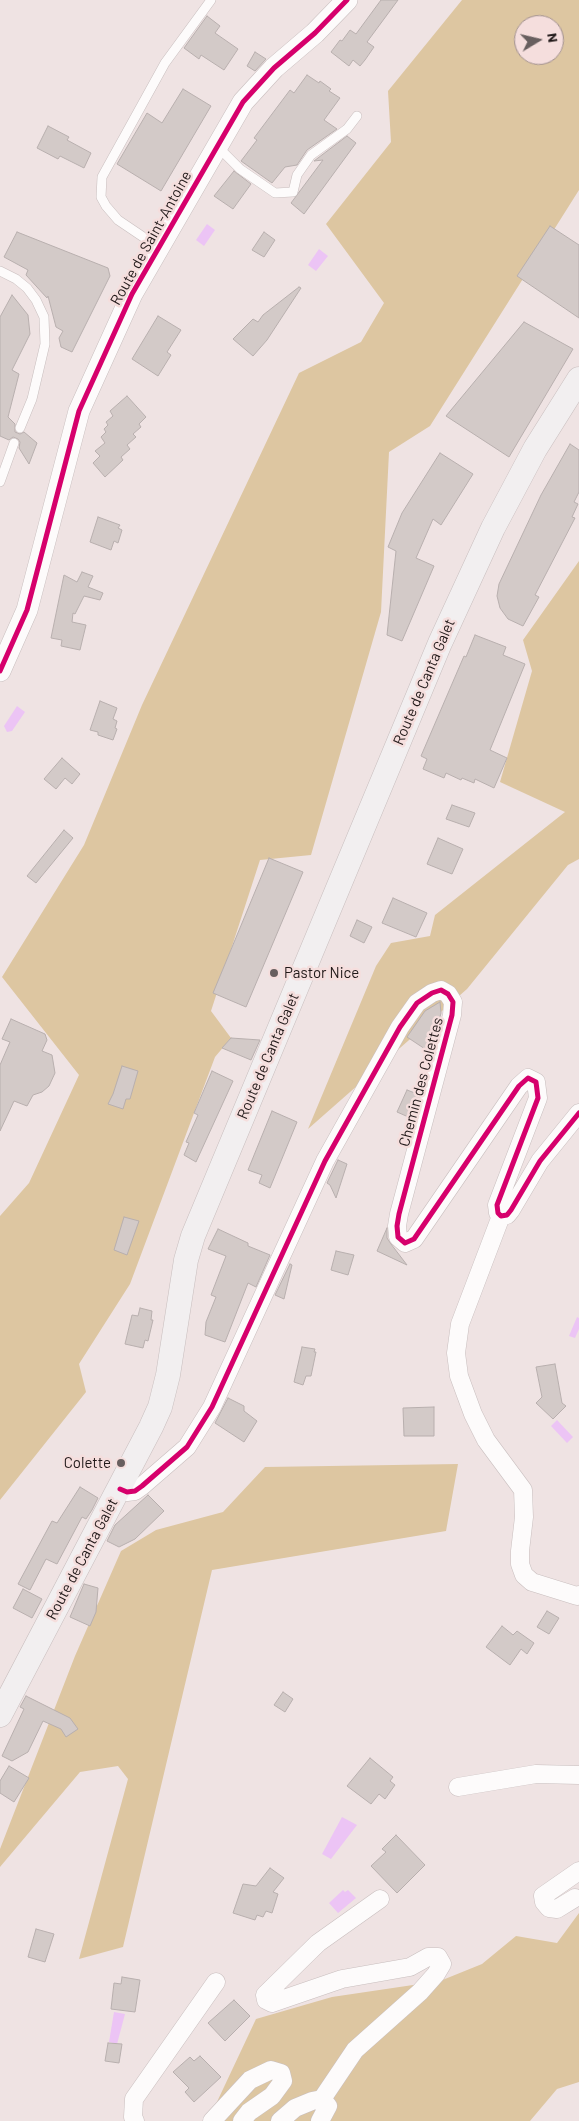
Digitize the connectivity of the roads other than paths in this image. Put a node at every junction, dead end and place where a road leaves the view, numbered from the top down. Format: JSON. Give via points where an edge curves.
{"nodes":[{"id":1,"x":211,"y":0,"type":"edge"},
{"id":2,"x":346,"y":0,"type":"edge"},
{"id":3,"x":358,"y":116,"type":"dead end"},
{"id":4,"x":217,"y":146,"type":"junction"},
{"id":5,"x":158,"y":247,"type":"junction"},
{"id":6,"x":0,"y":271,"type":"edge"},
{"id":7,"x":579,"y":379,"type":"edge"},
{"id":8,"x":20,"y":428,"type":"dead end"},
{"id":9,"x":14,"y":443,"type":"dead end"},
{"id":10,"x":0,"y":482,"type":"edge"},
{"id":11,"x":0,"y":671,"type":"edge"},
{"id":12,"x":579,"y":1113,"type":"edge"},
{"id":13,"x":501,"y":1216,"type":"junction"},
{"id":14,"x":120,"y":1489,"type":"junction"},
{"id":15,"x":579,"y":1595,"type":"edge"},
{"id":16,"x":0,"y":1715,"type":"edge"},
{"id":17,"x":579,"y":1775,"type":"edge"},
{"id":18,"x":458,"y":1787,"type":"dead end"},
{"id":19,"x":579,"y":1871,"type":"edge"},
{"id":20,"x":575,"y":1898,"type":"dead end"},
{"id":21,"x":380,"y":1899,"type":"dead end"},
{"id":22,"x":216,"y":1982,"type":"dead end"},
{"id":23,"x":322,"y":2100,"type":"junction"},
{"id":24,"x":135,"y":2121,"type":"edge"},
{"id":25,"x":212,"y":2121,"type":"edge"},
{"id":26,"x":242,"y":2121,"type":"edge"},
{"id":27,"x":280,"y":2121,"type":"edge"},
{"id":28,"x":320,"y":2121,"type":"edge"}],
"edges":[{"from":1,"to":5,"type":"lane","via":[[165,63],[102,178],[101,197],[106,206],[118,220]]},
{"from":2,"to":4,"type":"street","name":"Route de Saint-Antoine","via":[[253,90]]},
{"from":3,"to":4,"type":"lane","via":[[347,129],[311,155],[297,175],[293,192],[276,193],[240,169]]},
{"from":4,"to":5,"type":"street","name":"Route de Saint-Antoine"},
{"from":5,"to":11,"type":"street","name":"Route de Saint-Antoine","via":[[132,294],[79,411],[27,610]]},
{"from":6,"to":8,"type":"lane","via":[[27,288],[44,317],[45,344],[32,399]]},
{"from":7,"to":14,"type":"main road","name":"Route de Canta Galet","via":[[535,449],[493,528],[444,635],[200,1218],[186,1260],[160,1406]]},
{"from":9,"to":10,"type":"lane"},
{"from":12,"to":13,"type":"street","via":[[540,1161],[511,1210]]},
{"from":13,"to":14,"type":"street","name":"Chemin des Colettes","via":[[497,1205],[538,1098],[536,1082],[528,1078],[518,1086],[414,1239],[405,1243],[398,1237],[399,1214],[452,1015],[453,1002],[448,994],[441,990],[432,992],[417,1003],[400,1027],[325,1161],[212,1407],[187,1446],[135,1491]]},
{"from":13,"to":15,"type":"street","via":[[463,1315],[456,1353],[458,1370],[486,1440],[523,1490],[520,1564],[524,1575],[532,1582]]},
{"from":14,"to":16,"type":"main road","name":"Route de Canta Galet"},
{"from":17,"to":18,"type":"street","via":[[536,1774]]},
{"from":19,"to":20,"type":"street","via":[[544,1896],[544,1902],[549,1908],[557,1909]]},
{"from":21,"to":23,"type":"street","via":[[318,1943],[265,1995],[266,2000],[272,2003],[342,1980],[410,1967],[428,1957],[438,1957],[442,1964],[420,1992],[355,2050]]},
{"from":22,"to":24,"type":"street","via":[[134,2099]]},
{"from":23,"to":27,"type":"street","via":[[295,2108]]},
{"from":23,"to":28,"type":"street","via":[[328,2106]]},
{"from":25,"to":26,"type":"street","via":[[250,2080],[271,2070],[281,2073],[283,2081],[272,2096]]}]}
